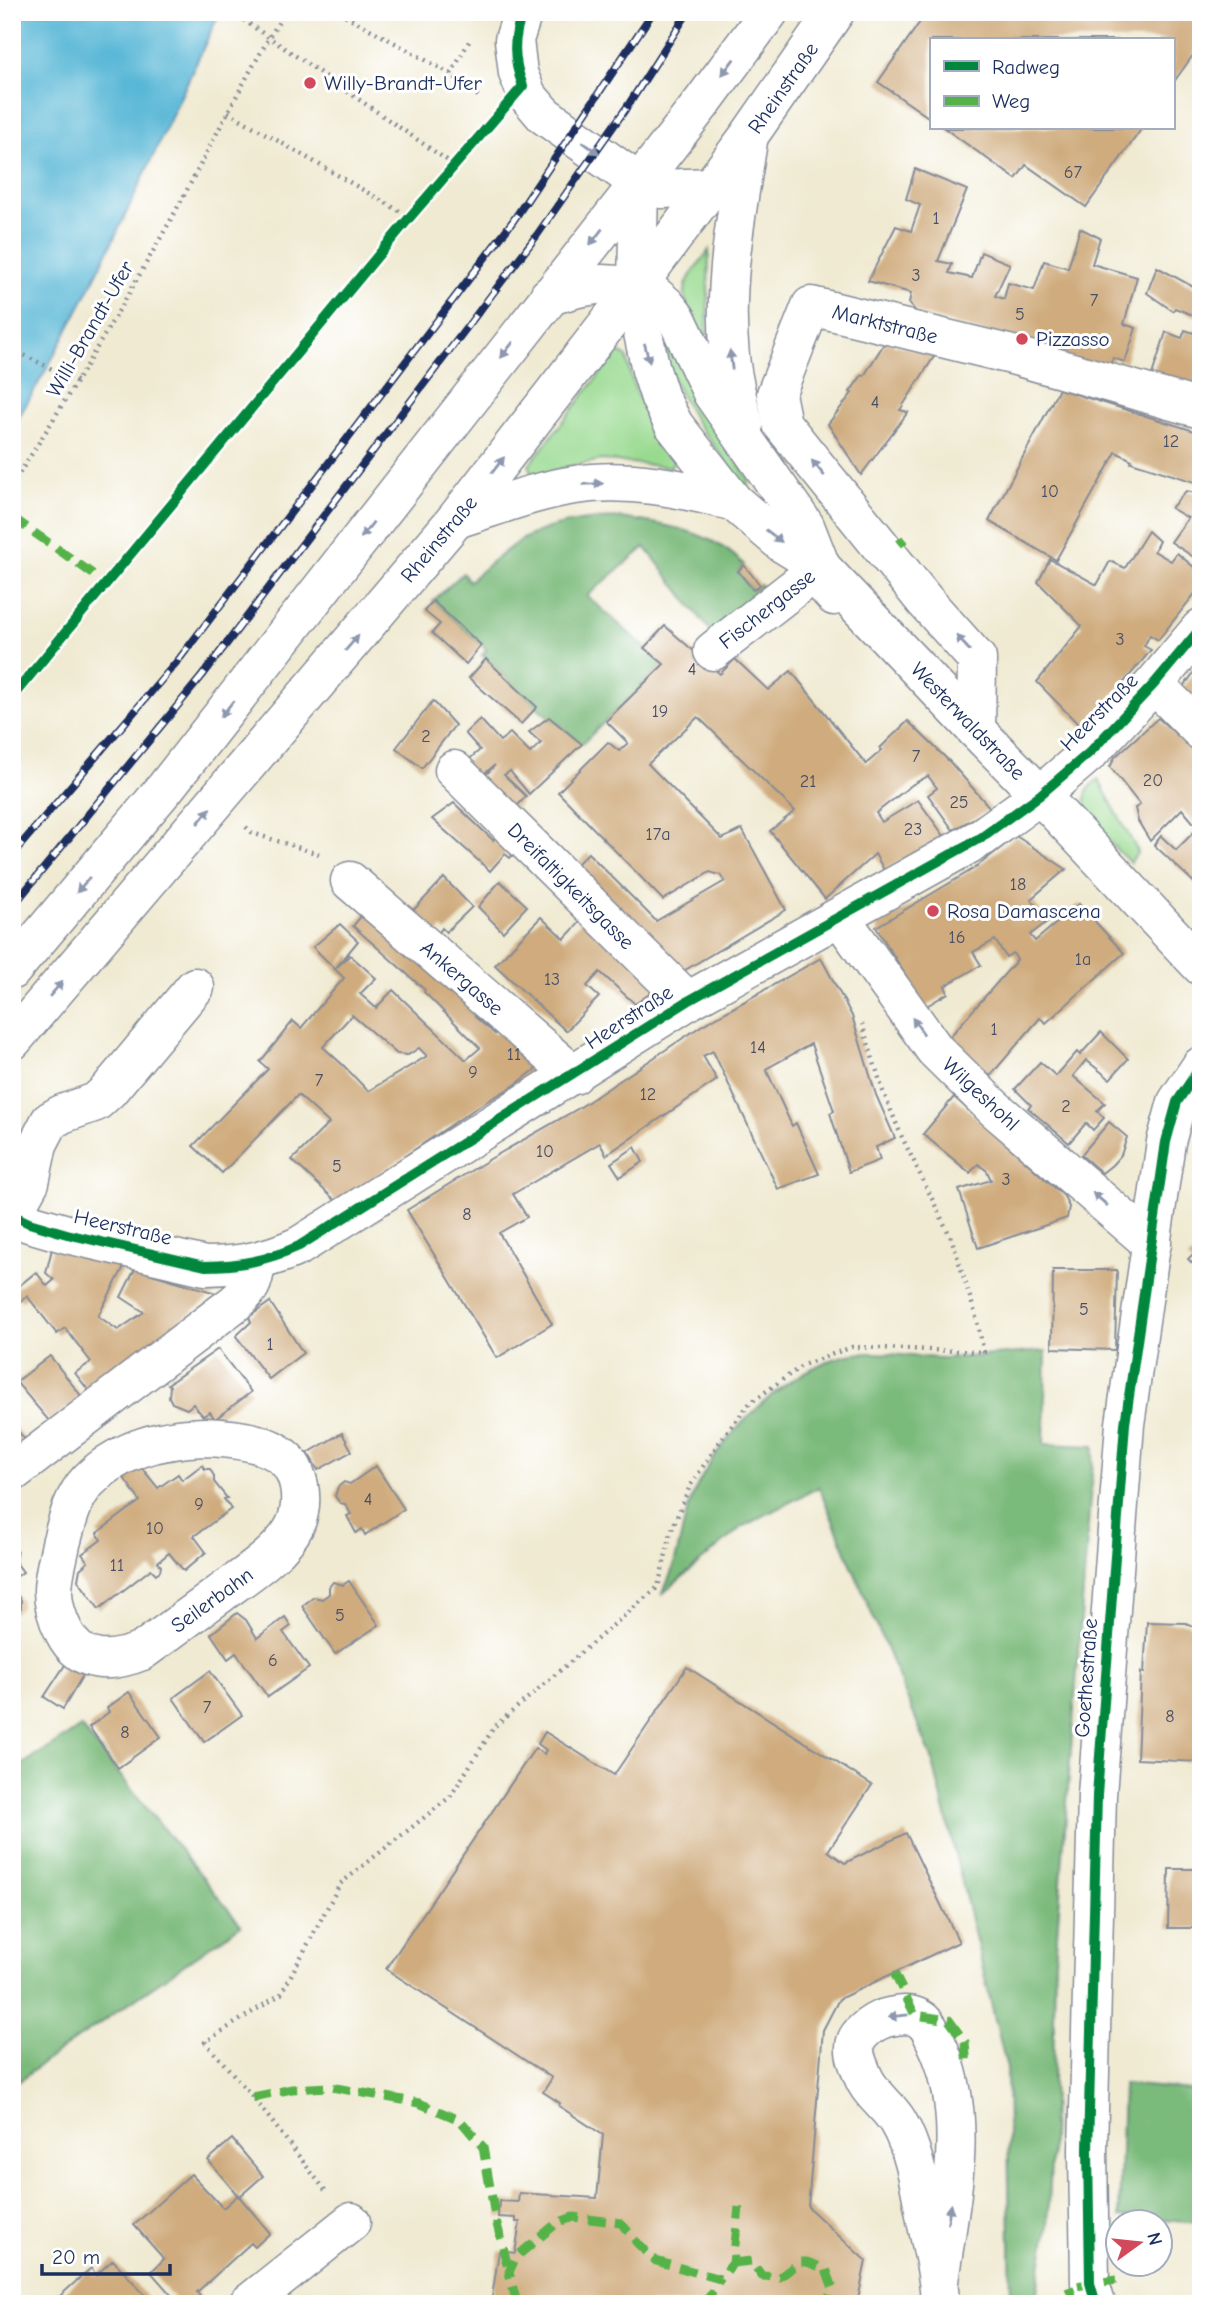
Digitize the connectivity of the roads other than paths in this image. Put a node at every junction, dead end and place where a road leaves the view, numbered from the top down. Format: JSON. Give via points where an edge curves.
{"nodes":[{"id":1,"x":523,"y":12,"type":"edge"},
{"id":2,"x":769,"y":12,"type":"edge"},
{"id":3,"x":835,"y":12,"type":"edge"},
{"id":4,"x":748,"y":137,"type":"junction"},
{"id":5,"x":639,"y":183,"type":"junction"},
{"id":6,"x":710,"y":187,"type":"junction"},
{"id":7,"x":637,"y":286,"type":"junction"},
{"id":8,"x":549,"y":296,"type":"junction"},
{"id":9,"x":1201,"y":410,"type":"edge"},
{"id":10,"x":751,"y":450,"type":"junction"},
{"id":11,"x":734,"y":502,"type":"junction"},
{"id":12,"x":456,"y":519,"type":"junction"},
{"id":13,"x":821,"y":567,"type":"junction"},
{"id":14,"x":1201,"y":628,"type":"edge"},
{"id":15,"x":713,"y":651,"type":"dead end"},
{"id":16,"x":1154,"y":684,"type":"junction"},
{"id":17,"x":976,"y":730,"type":"junction"},
{"id":18,"x":1201,"y":731,"type":"edge"},
{"id":19,"x":454,"y":770,"type":"dead end"},
{"id":20,"x":1041,"y":795,"type":"junction"},
{"id":21,"x":350,"y":881,"type":"dead end"},
{"id":22,"x":840,"y":916,"type":"junction"},
{"id":23,"x":1201,"y":966,"type":"edge"},
{"id":24,"x":12,"y":970,"type":"edge"},
{"id":25,"x":195,"y":987,"type":"dead end"},
{"id":26,"x":688,"y":1002,"type":"junction"},
{"id":27,"x":12,"y":1041,"type":"edge"},
{"id":28,"x":1201,"y":1066,"type":"edge"},
{"id":29,"x":574,"y":1074,"type":"junction"},
{"id":30,"x":12,"y":1215,"type":"edge"},
{"id":31,"x":1152,"y":1244,"type":"junction"},
{"id":32,"x":256,"y":1262,"type":"junction"},
{"id":33,"x":81,"y":1420,"type":"junction"},
{"id":34,"x":112,"y":1462,"type":"junction"},
{"id":35,"x":12,"y":1473,"type":"edge"},
{"id":36,"x":351,"y":2222,"type":"road end"},
{"id":37,"x":939,"y":2293,"type":"edge"},
{"id":38,"x":248,"y":2304,"type":"edge"},
{"id":39,"x":1096,"y":2304,"type":"edge"}],
"edges":[{"from":1,"to":5,"type":"main road","one_way":true,"via":[[514,40],[523,86],[544,115]]},
{"from":2,"to":5,"type":"main road","one_way":true},
{"from":3,"to":4,"type":"main road","name":"Rheinstraße"},
{"from":4,"to":6,"type":"main road","name":"Rheinstraße"},
{"from":10,"to":4,"type":"main road","one_way":true,"via":[[735,392],[727,321],[729,268]]},
{"from":5,"to":6,"type":"main road","via":[[662,188]]},
{"from":5,"to":7,"type":"main road","name":"Westerwaldstraße"},
{"from":5,"to":8,"type":"main road","one_way":true},
{"from":6,"to":7,"type":"main road","name":"Rheinstraße"},
{"from":7,"to":8,"type":"main road","name":"Westerwaldstraße","via":[[602,284]]},
{"from":7,"to":10,"type":"main road","name":"Westerwaldstraße","via":[[652,293],[677,319],[712,393]]},
{"from":7,"to":11,"type":"main road","name":"Westerwaldstraße","one_way":true,"via":[[643,338],[660,398],[674,425]]},
{"from":12,"to":7,"type":"main road","name":"Rheinstraße","one_way":true},
{"from":8,"to":24,"type":"main road","one_way":true,"via":[[166,787]]},
{"from":17,"to":9,"type":"main road","name":"Marktstraße","one_way":true,"via":[[977,659],[782,424],[776,394],[811,306],[1012,355]]},
{"from":10,"to":13,"type":"main road","name":"Westerwaldstraße","via":[[805,526]]},
{"from":12,"to":11,"type":"main road","one_way":true,"via":[[576,485],[659,485]]},
{"from":11,"to":13,"type":"main road","name":"Westerwaldstraße","one_way":true},
{"from":27,"to":12,"type":"main road","name":"Rheinstraße","one_way":true},
{"from":13,"to":15,"type":"main road","name":"Fischergasse"},
{"from":13,"to":17,"type":"main road","name":"Westerwaldstraße"},
{"from":14,"to":16,"type":"main road","name":"Heerstraße"},
{"from":16,"to":18,"type":"main road"},
{"from":16,"to":20,"type":"main road","name":"Heerstraße","via":[[1090,752]]},
{"from":17,"to":20,"type":"main road","name":"Westerwaldstraße"},
{"from":19,"to":26,"type":"main road","name":"Dreifaltigkeitsgasse"},
{"from":20,"to":22,"type":"main road","name":"Heerstraße","via":[[982,836]]},
{"from":20,"to":23,"type":"main road","name":"Westerwaldstraße"},
{"from":21,"to":29,"type":"main road","name":"Ankergasse"},
{"from":22,"to":26,"type":"main road","name":"Heerstraße"},
{"from":31,"to":22,"type":"main road","name":"Wilgeshohl","one_way":true,"via":[[994,1108],[935,1050]]},
{"from":25,"to":30,"type":"main road","via":[[108,1091],[96,1102],[50,1121],[38,1144],[30,1182]]},
{"from":26,"to":29,"type":"main road","name":"Heerstraße"},
{"from":28,"to":31,"type":"main road","name":"Goethestraße","via":[[1177,1102],[1166,1142]]},
{"from":29,"to":32,"type":"main road","name":"Heerstraße","via":[[325,1232]]},
{"from":30,"to":32,"type":"main road","name":"Heerstraße","via":[[67,1234],[205,1266]]},
{"from":31,"to":39,"type":"main road","name":"Goethestraße","via":[[1125,1424],[1097,1796],[1088,2150],[1090,2283]]},
{"from":32,"to":33,"type":"main road","via":[[255,1280],[241,1297]]},
{"from":33,"to":34,"type":"main road"},
{"from":33,"to":35,"type":"main road"},
{"from":34,"to":34,"type":"main road","name":"Seilerbahn","via":[[132,1450],[180,1437],[231,1438],[280,1454],[299,1482],[300,1503],[295,1525],[263,1563],[142,1651],[104,1660],[88,1657],[70,1644],[53,1594],[54,1573],[78,1494]]},
{"from":36,"to":38,"type":"main road"},
{"from":37,"to":37,"type":"main road","one_way":true,"via":[[953,2189],[953,2095],[928,2025],[915,2015],[892,2015],[872,2022],[856,2040],[855,2055],[864,2081],[899,2123],[910,2153]]}]}
